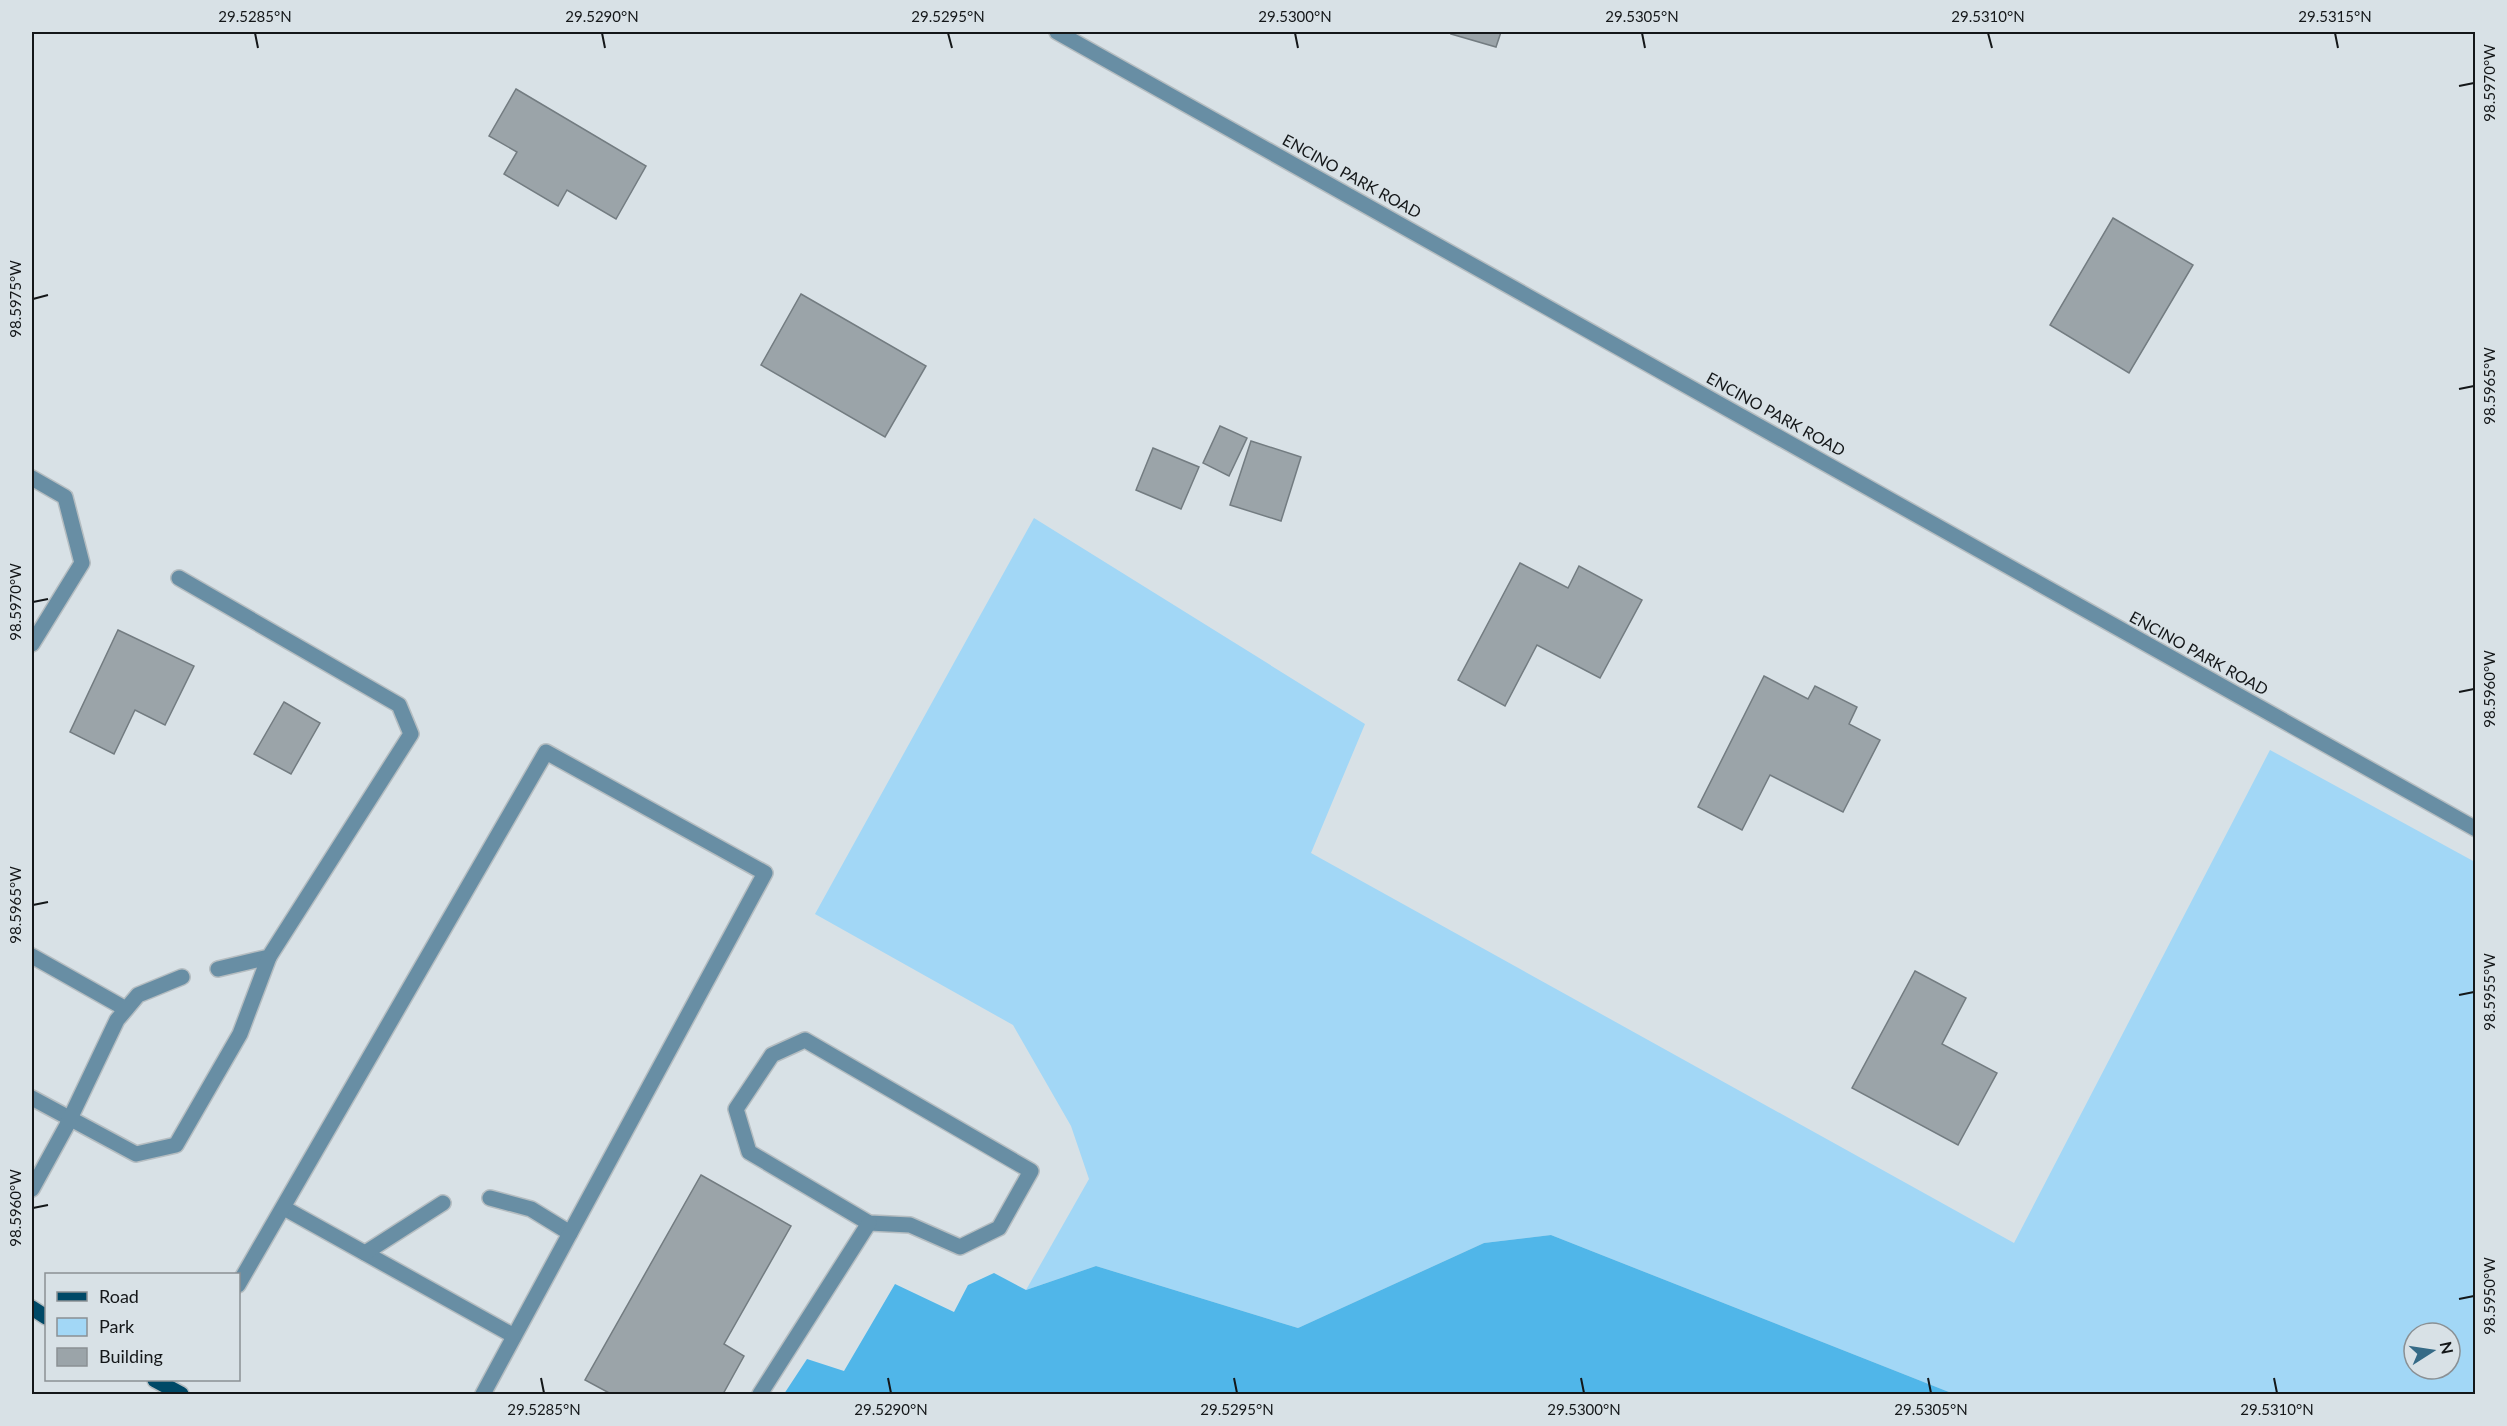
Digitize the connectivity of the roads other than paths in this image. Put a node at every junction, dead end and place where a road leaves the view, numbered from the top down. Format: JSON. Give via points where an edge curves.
{"nodes":[{"id":1,"x":1058,"y":32,"type":"edge"},
{"id":2,"x":32,"y":478,"type":"edge"},
{"id":3,"x":179,"y":578,"type":"dead end"},
{"id":4,"x":37,"y":628,"type":"edge"},
{"id":5,"x":32,"y":644,"type":"edge"},
{"id":6,"x":2475,"y":830,"type":"edge"},
{"id":7,"x":32,"y":956,"type":"edge"},
{"id":8,"x":269,"y":957,"type":"junction"},
{"id":9,"x":218,"y":969,"type":"dead end"},
{"id":10,"x":182,"y":977,"type":"dead end"},
{"id":11,"x":126,"y":1009,"type":"junction"},
{"id":12,"x":32,"y":1098,"type":"edge"},
{"id":13,"x":70,"y":1118,"type":"junction"},
{"id":14,"x":32,"y":1190,"type":"edge"},
{"id":15,"x":490,"y":1198,"type":"dead end"},
{"id":16,"x":443,"y":1203,"type":"dead end"},
{"id":17,"x":284,"y":1208,"type":"junction"},
{"id":18,"x":869,"y":1222,"type":"junction"},
{"id":19,"x":570,"y":1233,"type":"junction"},
{"id":20,"x":365,"y":1253,"type":"junction"},
{"id":21,"x":240,"y":1282,"type":"edge"},
{"id":22,"x":32,"y":1308,"type":"edge"},
{"id":23,"x":45,"y":1316,"type":"edge"},
{"id":24,"x":514,"y":1336,"type":"junction"},
{"id":25,"x":158,"y":1381,"type":"edge"},
{"id":26,"x":179,"y":1388,"type":"edge"},
{"id":27,"x":483,"y":1395,"type":"edge"},
{"id":28,"x":760,"y":1395,"type":"edge"}],
"edges":[{"from":1,"to":6,"type":"street","name":"ENCINO PARK ROAD"},
{"from":2,"to":4,"type":"street","via":[[65,497],[82,563]]},
{"from":3,"to":8,"type":"street","via":[[399,705],[411,734]]},
{"from":4,"to":5,"type":"street"},
{"from":7,"to":11,"type":"street"},
{"from":8,"to":9,"type":"street"},
{"from":8,"to":13,"type":"street","via":[[240,1034],[176,1146],[135,1154]]},
{"from":10,"to":11,"type":"street","via":[[138,995]]},
{"from":11,"to":13,"type":"street"},
{"from":12,"to":13,"type":"street"},
{"from":13,"to":14,"type":"street"},
{"from":15,"to":19,"type":"street","via":[[531,1209]]},
{"from":16,"to":20,"type":"street"},
{"from":17,"to":19,"type":"street","via":[[546,752],[765,873]]},
{"from":17,"to":20,"type":"street"},
{"from":17,"to":21,"type":"street"},
{"from":18,"to":18,"type":"street","via":[[910,1225],[960,1247],[999,1228],[1031,1171],[805,1040],[772,1055],[736,1110],[749,1152]]},
{"from":18,"to":28,"type":"street"},
{"from":19,"to":24,"type":"street"},
{"from":20,"to":24,"type":"street"},
{"from":22,"to":23,"type":"main road"},
{"from":24,"to":27,"type":"street"},
{"from":25,"to":26,"type":"main road"}]}
